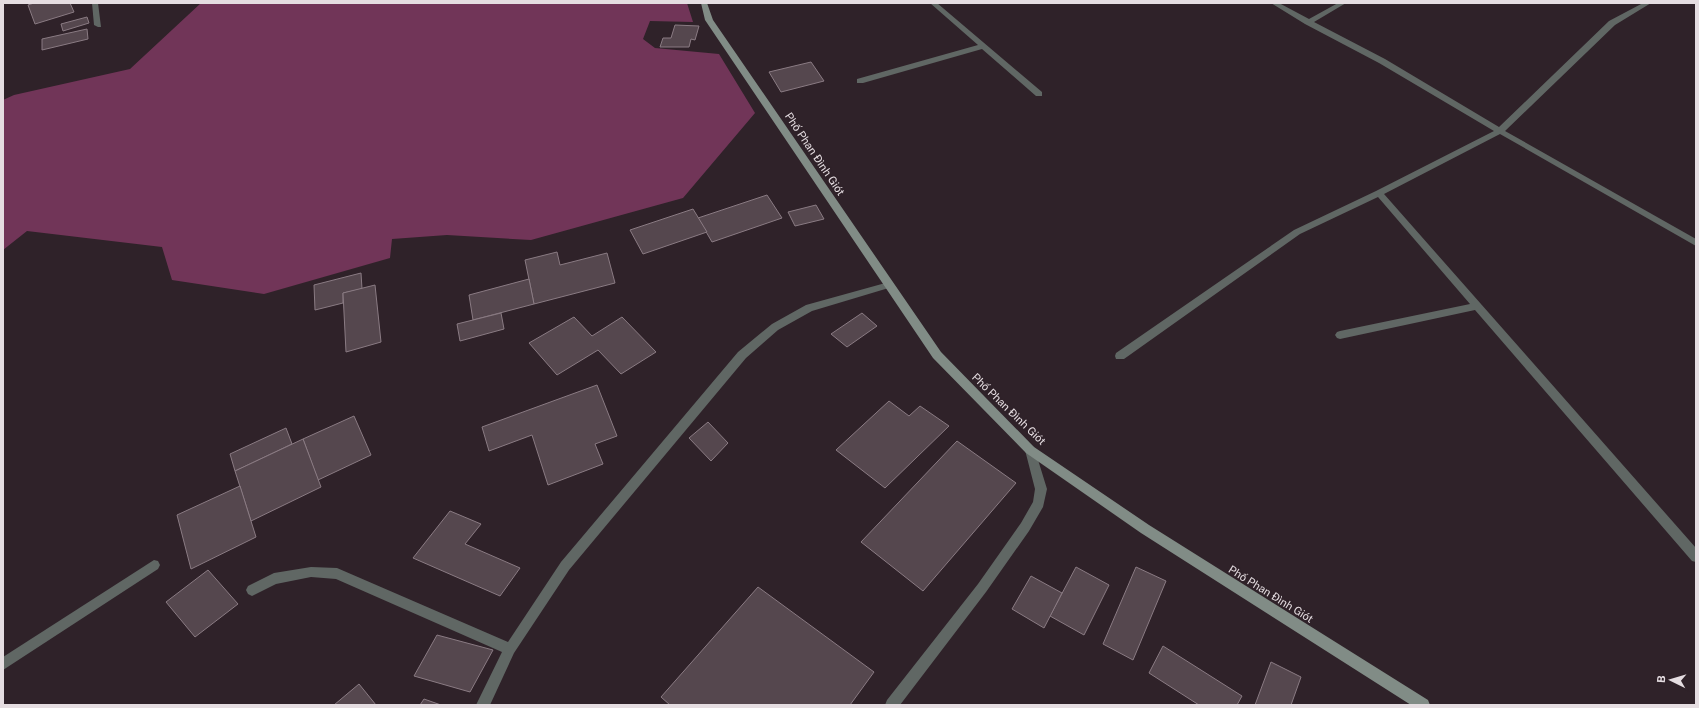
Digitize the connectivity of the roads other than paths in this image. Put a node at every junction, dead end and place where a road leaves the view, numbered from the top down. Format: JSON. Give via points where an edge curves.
{"nodes":[{"id":1,"x":95,"y":3,"type":"edge"},
{"id":2,"x":704,"y":3,"type":"edge"},
{"id":3,"x":933,"y":3,"type":"edge"},
{"id":4,"x":1274,"y":3,"type":"edge"},
{"id":5,"x":1343,"y":3,"type":"edge"},
{"id":6,"x":1648,"y":3,"type":"edge"},
{"id":7,"x":1308,"y":22,"type":"junction"},
{"id":8,"x":98,"y":25,"type":"dead end"},
{"id":9,"x":983,"y":46,"type":"junction"},
{"id":10,"x":860,"y":81,"type":"dead end"},
{"id":11,"x":1039,"y":94,"type":"dead end"},
{"id":12,"x":1500,"y":131,"type":"junction"},
{"id":13,"x":1379,"y":193,"type":"junction"},
{"id":14,"x":1696,"y":243,"type":"edge"},
{"id":15,"x":889,"y":285,"type":"junction"},
{"id":16,"x":1477,"y":306,"type":"junction"},
{"id":17,"x":1340,"y":335,"type":"dead end"},
{"id":18,"x":1120,"y":356,"type":"dead end"},
{"id":19,"x":1030,"y":450,"type":"junction"},
{"id":20,"x":1696,"y":557,"type":"edge"},
{"id":21,"x":154,"y":565,"type":"dead end"},
{"id":22,"x":252,"y":590,"type":"dead end"},
{"id":23,"x":510,"y":649,"type":"junction"},
{"id":24,"x":3,"y":664,"type":"edge"},
{"id":25,"x":483,"y":705,"type":"edge"},
{"id":26,"x":892,"y":705,"type":"edge"},
{"id":27,"x":1423,"y":705,"type":"edge"}],
"edges":[{"from":1,"to":8,"type":"street"},
{"from":2,"to":15,"type":"street","name":"Phố Phan Đình Giót","via":[[709,20]]},
{"from":3,"to":9,"type":"street"},
{"from":4,"to":7,"type":"street"},
{"from":5,"to":7,"type":"street"},
{"from":6,"to":12,"type":"street","via":[[1612,23]]},
{"from":7,"to":12,"type":"street","via":[[1382,61]]},
{"from":9,"to":10,"type":"street"},
{"from":9,"to":11,"type":"street"},
{"from":12,"to":13,"type":"street"},
{"from":12,"to":14,"type":"street"},
{"from":13,"to":16,"type":"street"},
{"from":13,"to":18,"type":"street","via":[[1297,232]]},
{"from":15,"to":19,"type":"street","name":"Phố Phan Đình Giót","via":[[937,355]]},
{"from":15,"to":23,"type":"street","via":[[810,308],[775,327],[742,355],[565,566]]},
{"from":16,"to":17,"type":"street"},
{"from":16,"to":20,"type":"street"},
{"from":19,"to":26,"type":"street","via":[[1041,489],[1039,503],[982,588]]},
{"from":19,"to":27,"type":"street","name":"Phố Phan Đình Giót","via":[[1145,529]]},
{"from":21,"to":24,"type":"street"},
{"from":22,"to":23,"type":"street","via":[[274,579],[311,572],[337,574]]},
{"from":23,"to":25,"type":"street"}]}
